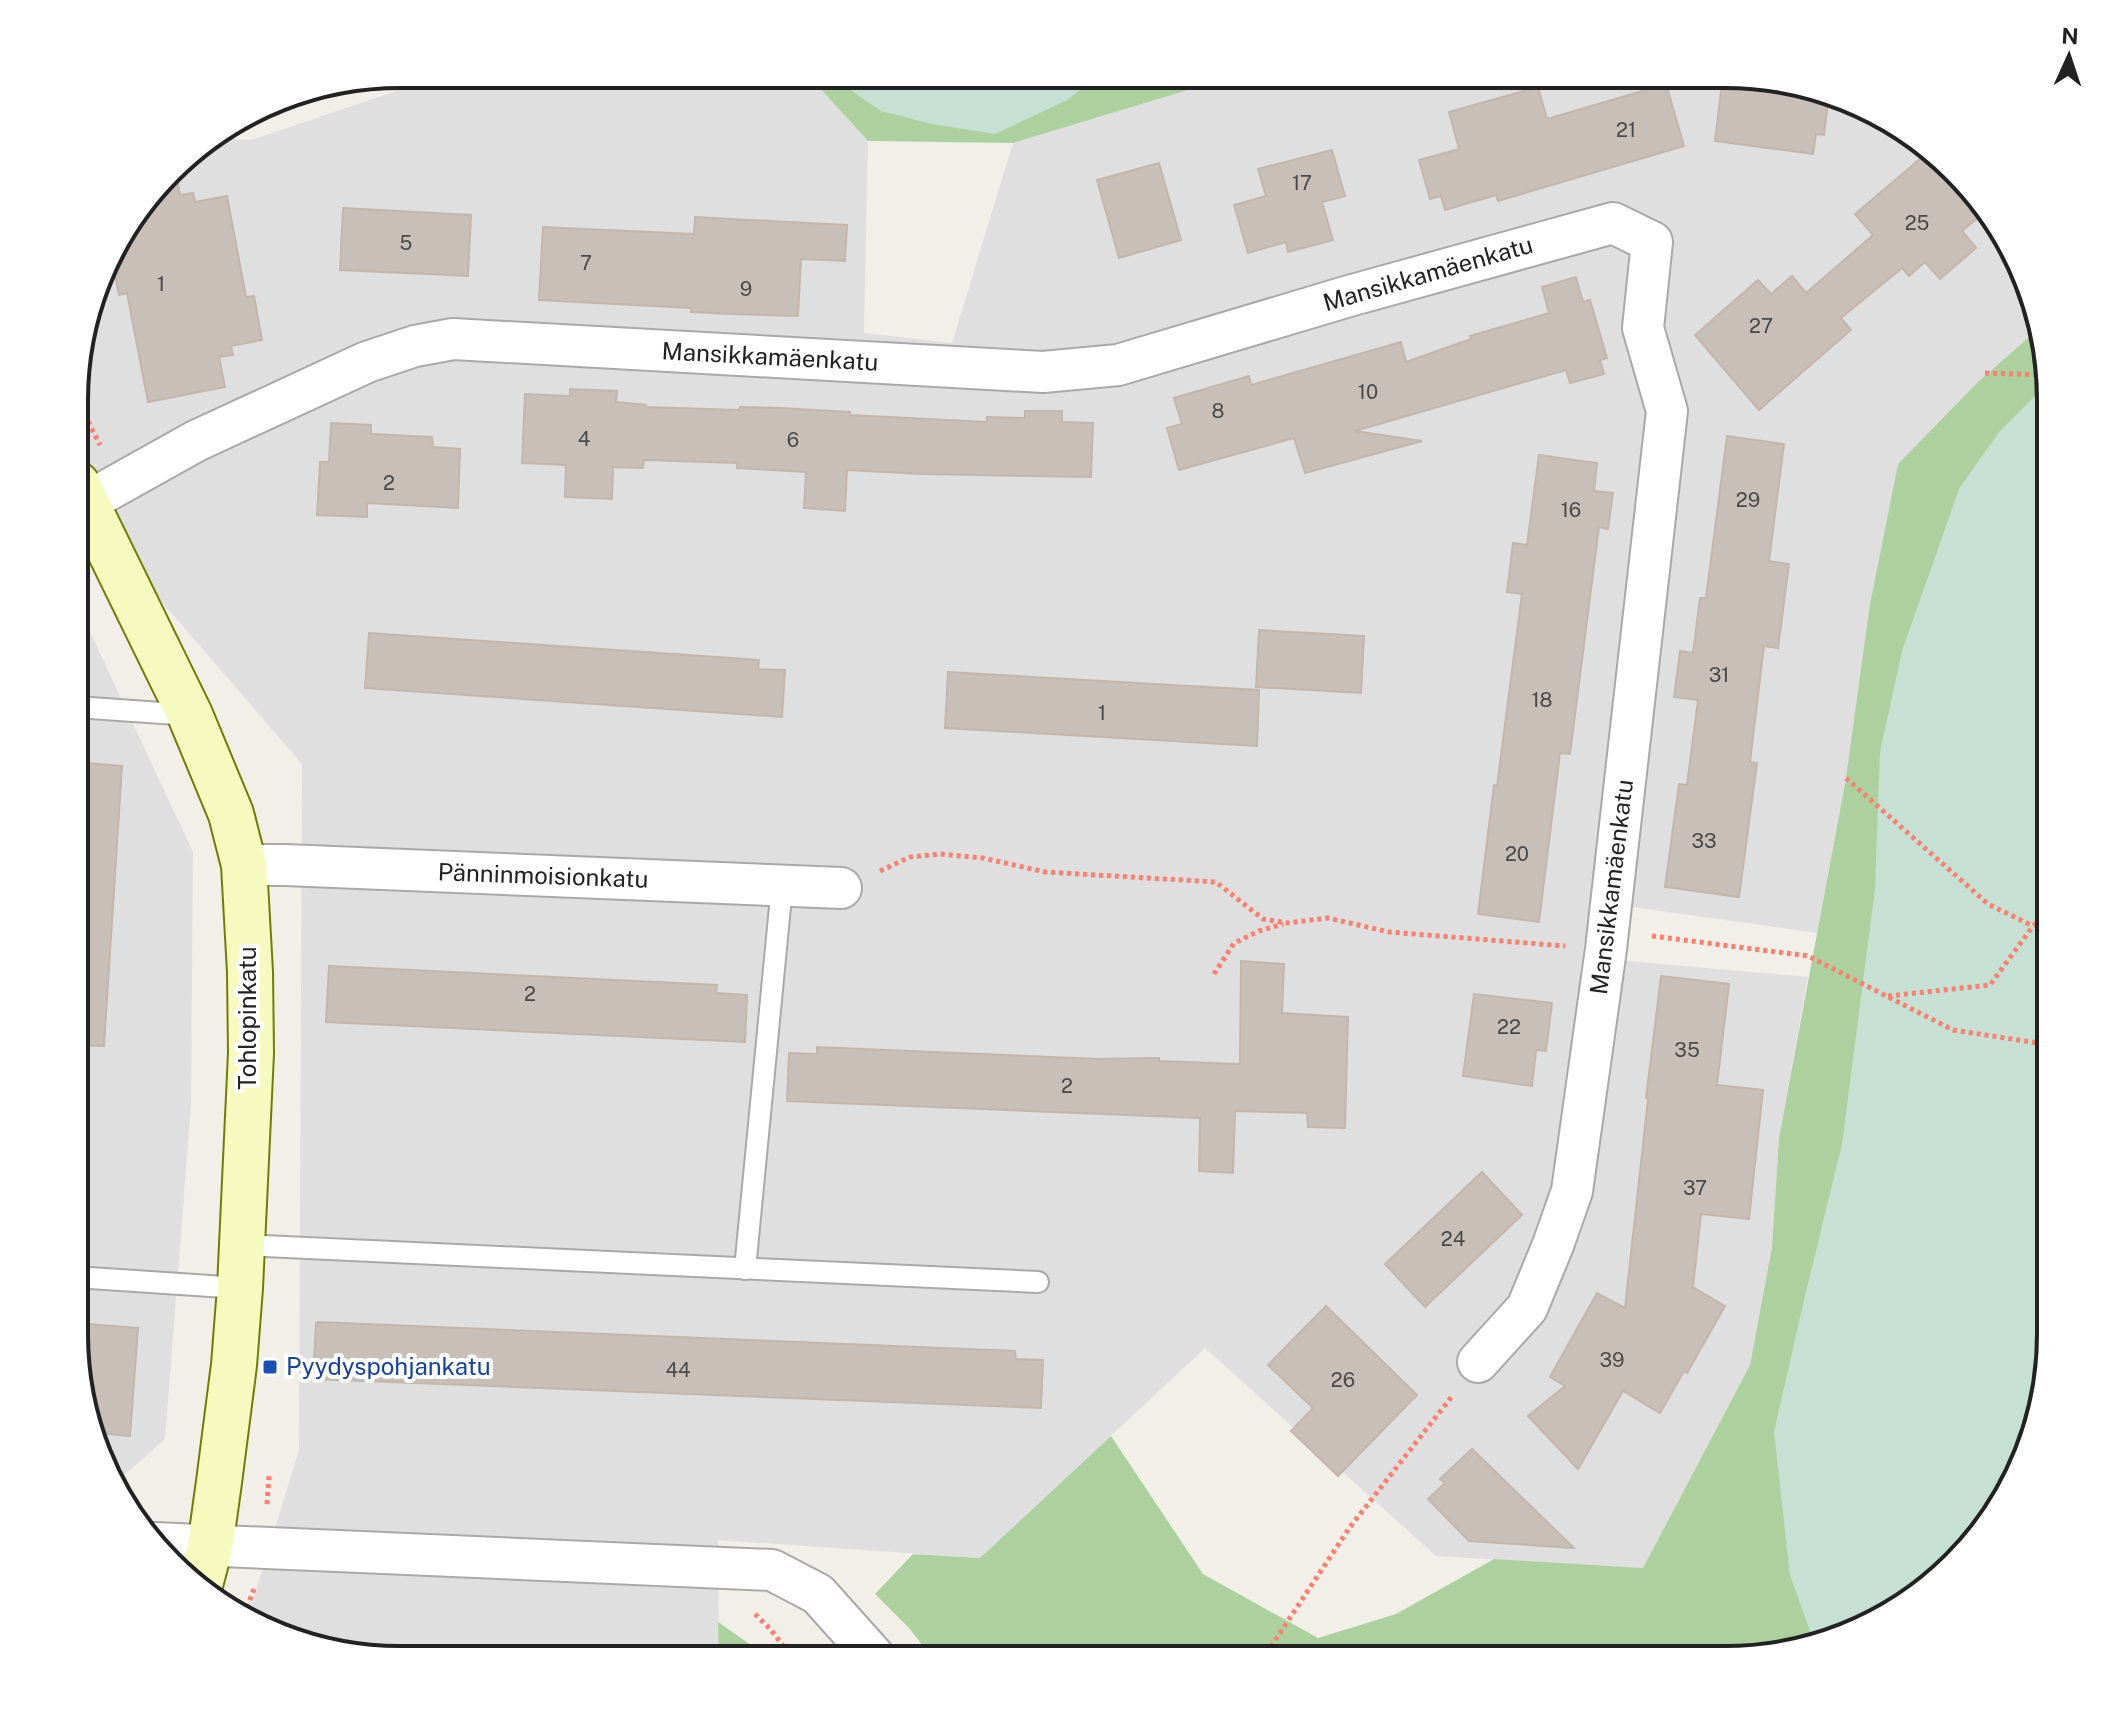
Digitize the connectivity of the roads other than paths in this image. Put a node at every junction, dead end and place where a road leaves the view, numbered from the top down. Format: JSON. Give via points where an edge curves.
{"nodes":[{"id":1,"x":88,"y":490,"type":"edge"},
{"id":2,"x":88,"y":507,"type":"edge"},
{"id":3,"x":88,"y":708,"type":"edge"},
{"id":4,"x":190,"y":715,"type":"junction"},
{"id":5,"x":244,"y":865,"type":"junction"},
{"id":6,"x":782,"y":886,"type":"junction"},
{"id":7,"x":841,"y":888,"type":"road end"},
{"id":8,"x":243,"y":1245,"type":"junction"},
{"id":9,"x":745,"y":1269,"type":"junction"},
{"id":10,"x":88,"y":1278,"type":"edge"},
{"id":11,"x":1038,"y":1282,"type":"dead end"},
{"id":12,"x":240,"y":1288,"type":"junction"},
{"id":13,"x":1478,"y":1362,"type":"road end"},
{"id":14,"x":178,"y":1554,"type":"edge"},
{"id":15,"x":205,"y":1566,"type":"edge"},
{"id":16,"x":864,"y":1646,"type":"edge"}],
"edges":[{"from":1,"to":13,"type":"street","name":"Mansikkamäenkatu","via":[[367,362],[453,339],[1043,372],[1118,365],[1613,223],[1652,242],[1643,328],[1667,411],[1607,940],[1572,1191],[1527,1308]]},
{"from":2,"to":4,"type":"street","name":"Tohlopinkatu"},
{"from":3,"to":4,"type":"lane"},
{"from":4,"to":5,"type":"street","name":"Tohlopinkatu","via":[[231,814]]},
{"from":5,"to":6,"type":"street","name":"Pänninmoisionkatu"},
{"from":5,"to":8,"type":"street","name":"Tohlopinkatu","via":[[251,1053]]},
{"from":6,"to":7,"type":"street","name":"Pänninmoisionkatu"},
{"from":6,"to":9,"type":"lane"},
{"from":8,"to":9,"type":"lane"},
{"from":8,"to":12,"type":"street","name":"Tohlopinkatu"},
{"from":9,"to":11,"type":"lane"},
{"from":10,"to":12,"type":"lane"},
{"from":12,"to":15,"type":"street","name":"Tohlopinkatu"},
{"from":14,"to":15,"type":"street"},
{"from":15,"to":16,"type":"street","via":[[262,1547],[772,1570],[818,1594]]}]}
